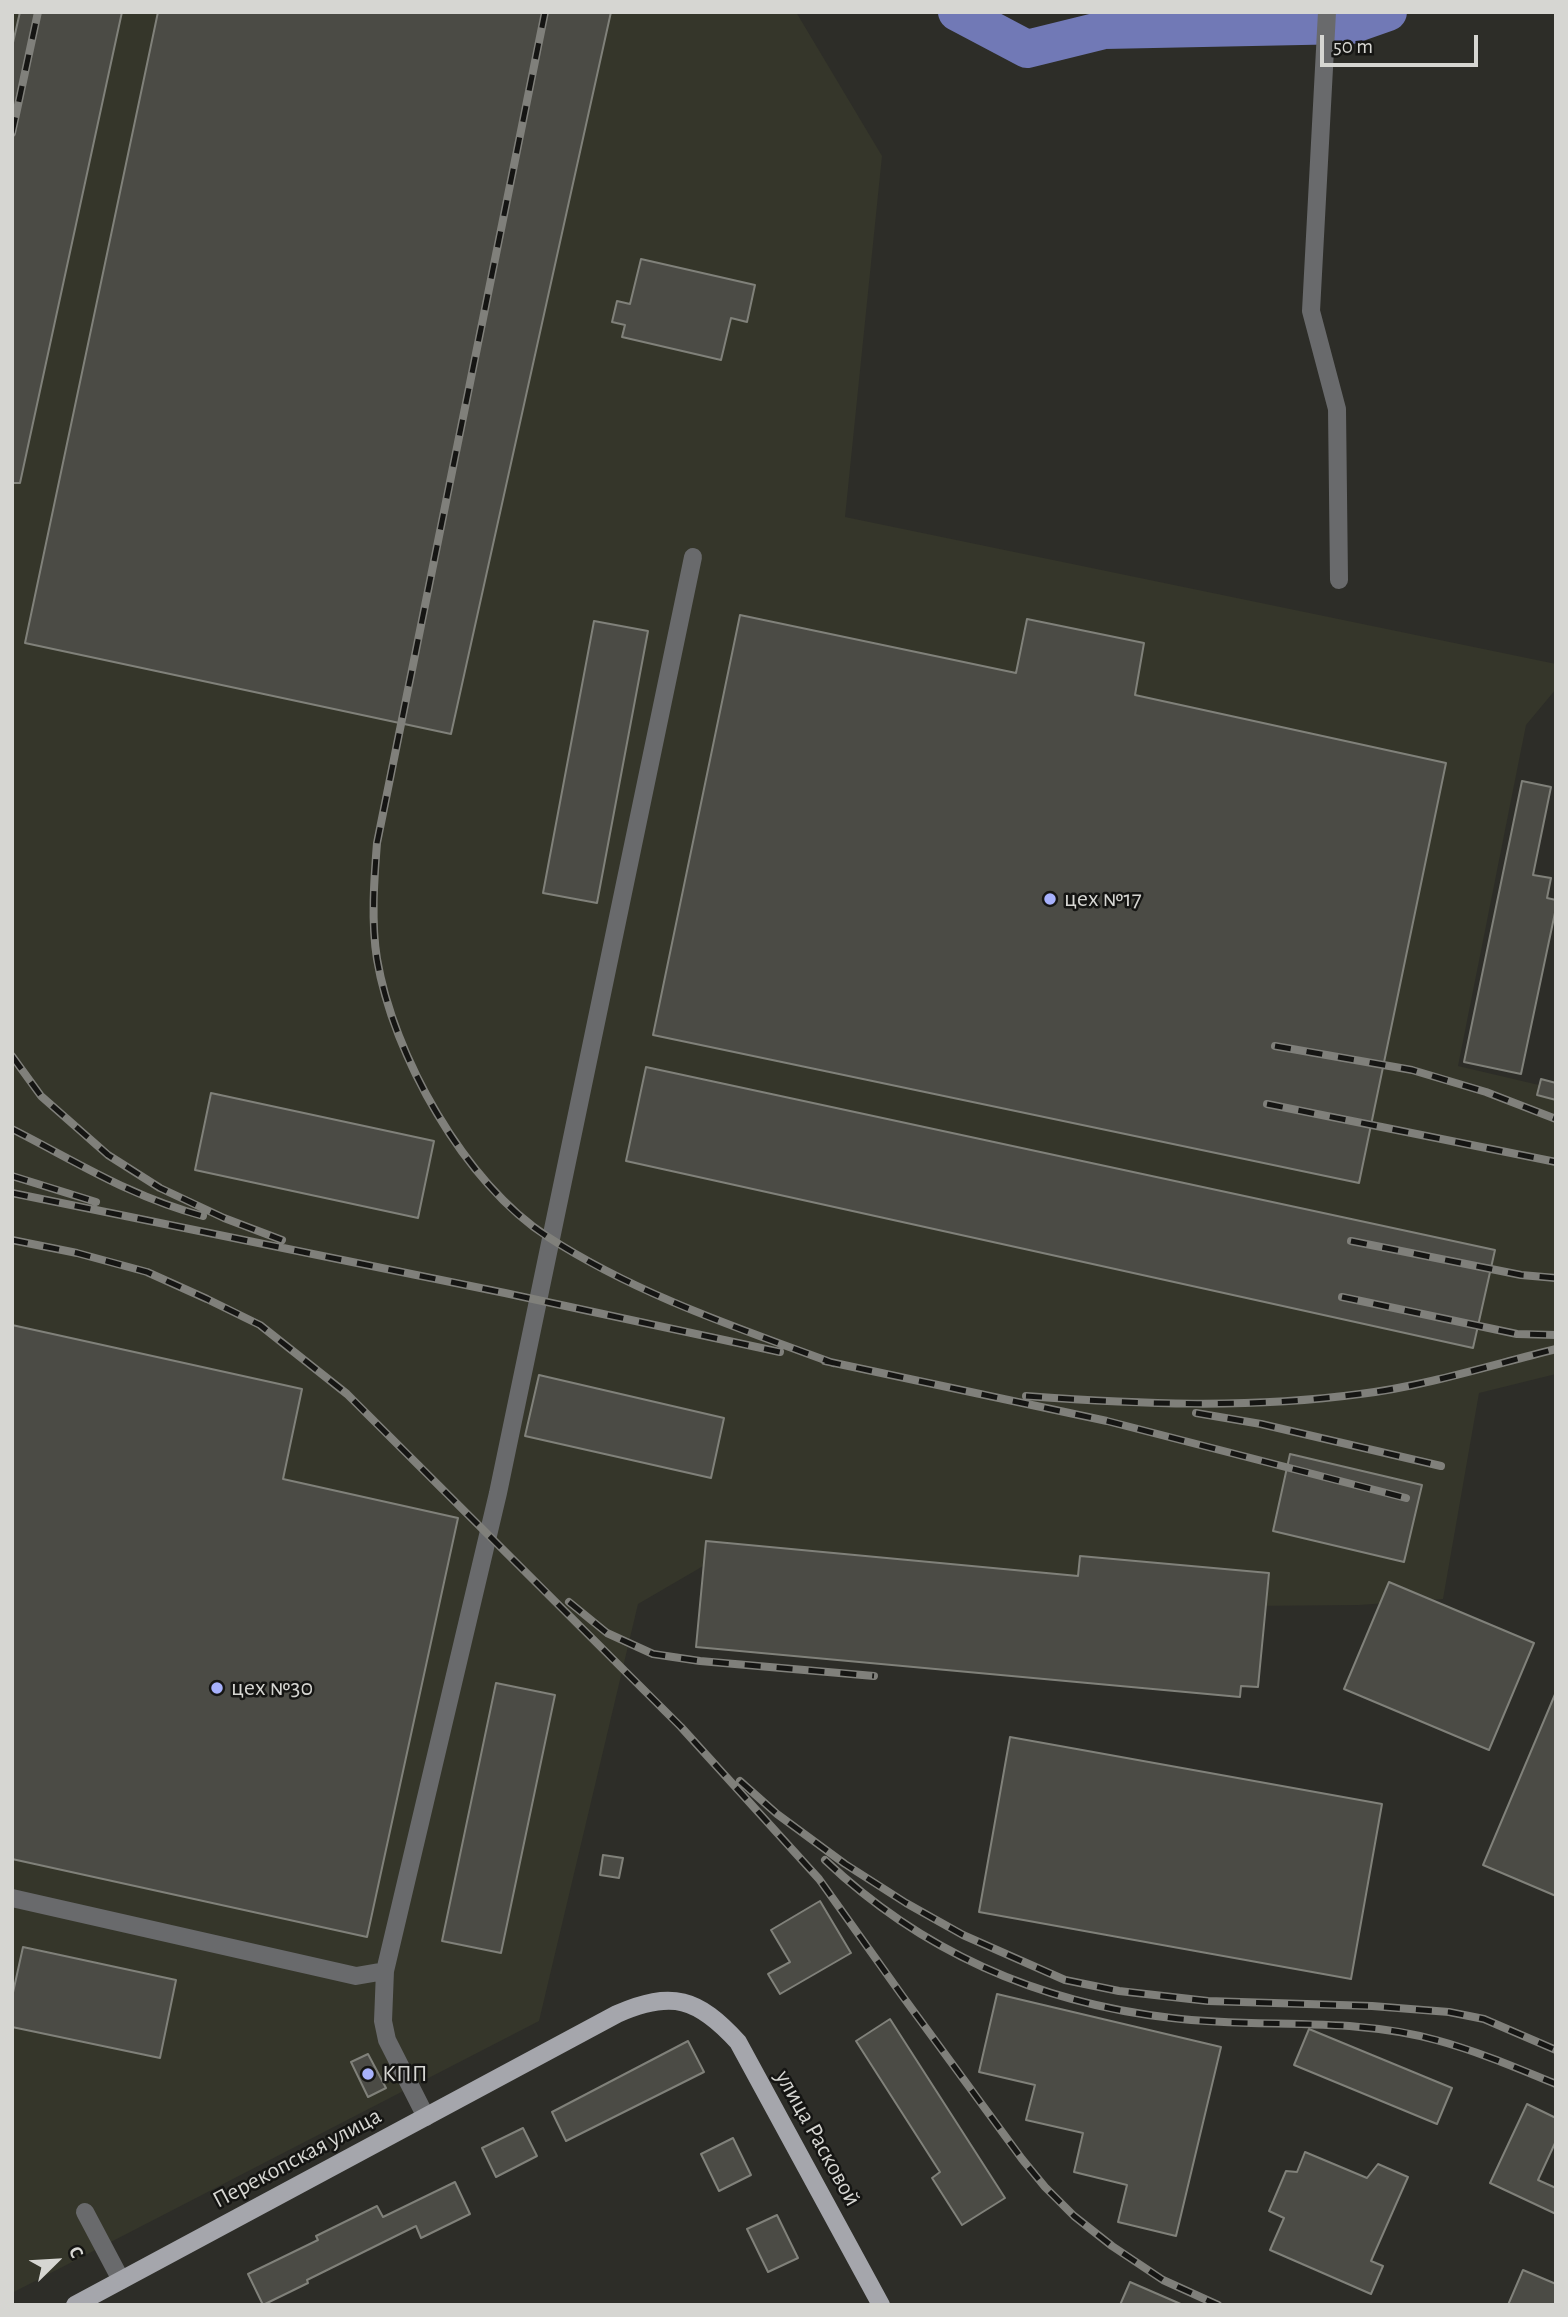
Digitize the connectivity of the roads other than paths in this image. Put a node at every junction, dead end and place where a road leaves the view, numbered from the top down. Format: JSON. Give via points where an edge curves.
{"nodes":[{"id":1,"x":1327,"y":14,"type":"edge"},
{"id":2,"x":693,"y":557,"type":"dead end"},
{"id":3,"x":1339,"y":580,"type":"dead end"},
{"id":4,"x":12,"y":1898,"type":"edge"},
{"id":5,"x":385,"y":1971,"type":"junction"},
{"id":6,"x":697,"y":2007,"type":"joint"},
{"id":7,"x":426,"y":2116,"type":"junction"},
{"id":8,"x":85,"y":2212,"type":"dead end"},
{"id":9,"x":121,"y":2280,"type":"junction"},
{"id":10,"x":75,"y":2305,"type":"edge"},
{"id":11,"x":881,"y":2305,"type":"edge"}],
"edges":[{"from":1,"to":3,"type":"street","via":[[1311,311],[1337,410]]},
{"from":2,"to":5,"type":"street","via":[[498,1493]]},
{"from":4,"to":5,"type":"street","via":[[356,1976]]},
{"from":5,"to":7,"type":"street","via":[[387,2040]]},
{"from":6,"to":7,"type":"main road","name":"Перекопская улица","via":[[656,2000],[636,2006]]},
{"from":6,"to":11,"type":"main road","name":"улица Расковой","via":[[720,2022],[738,2042]]},
{"from":7,"to":9,"type":"main road","name":"Перекопская улица"},
{"from":8,"to":9,"type":"street"},
{"from":9,"to":10,"type":"main road","name":"Перекопская улица"}]}
